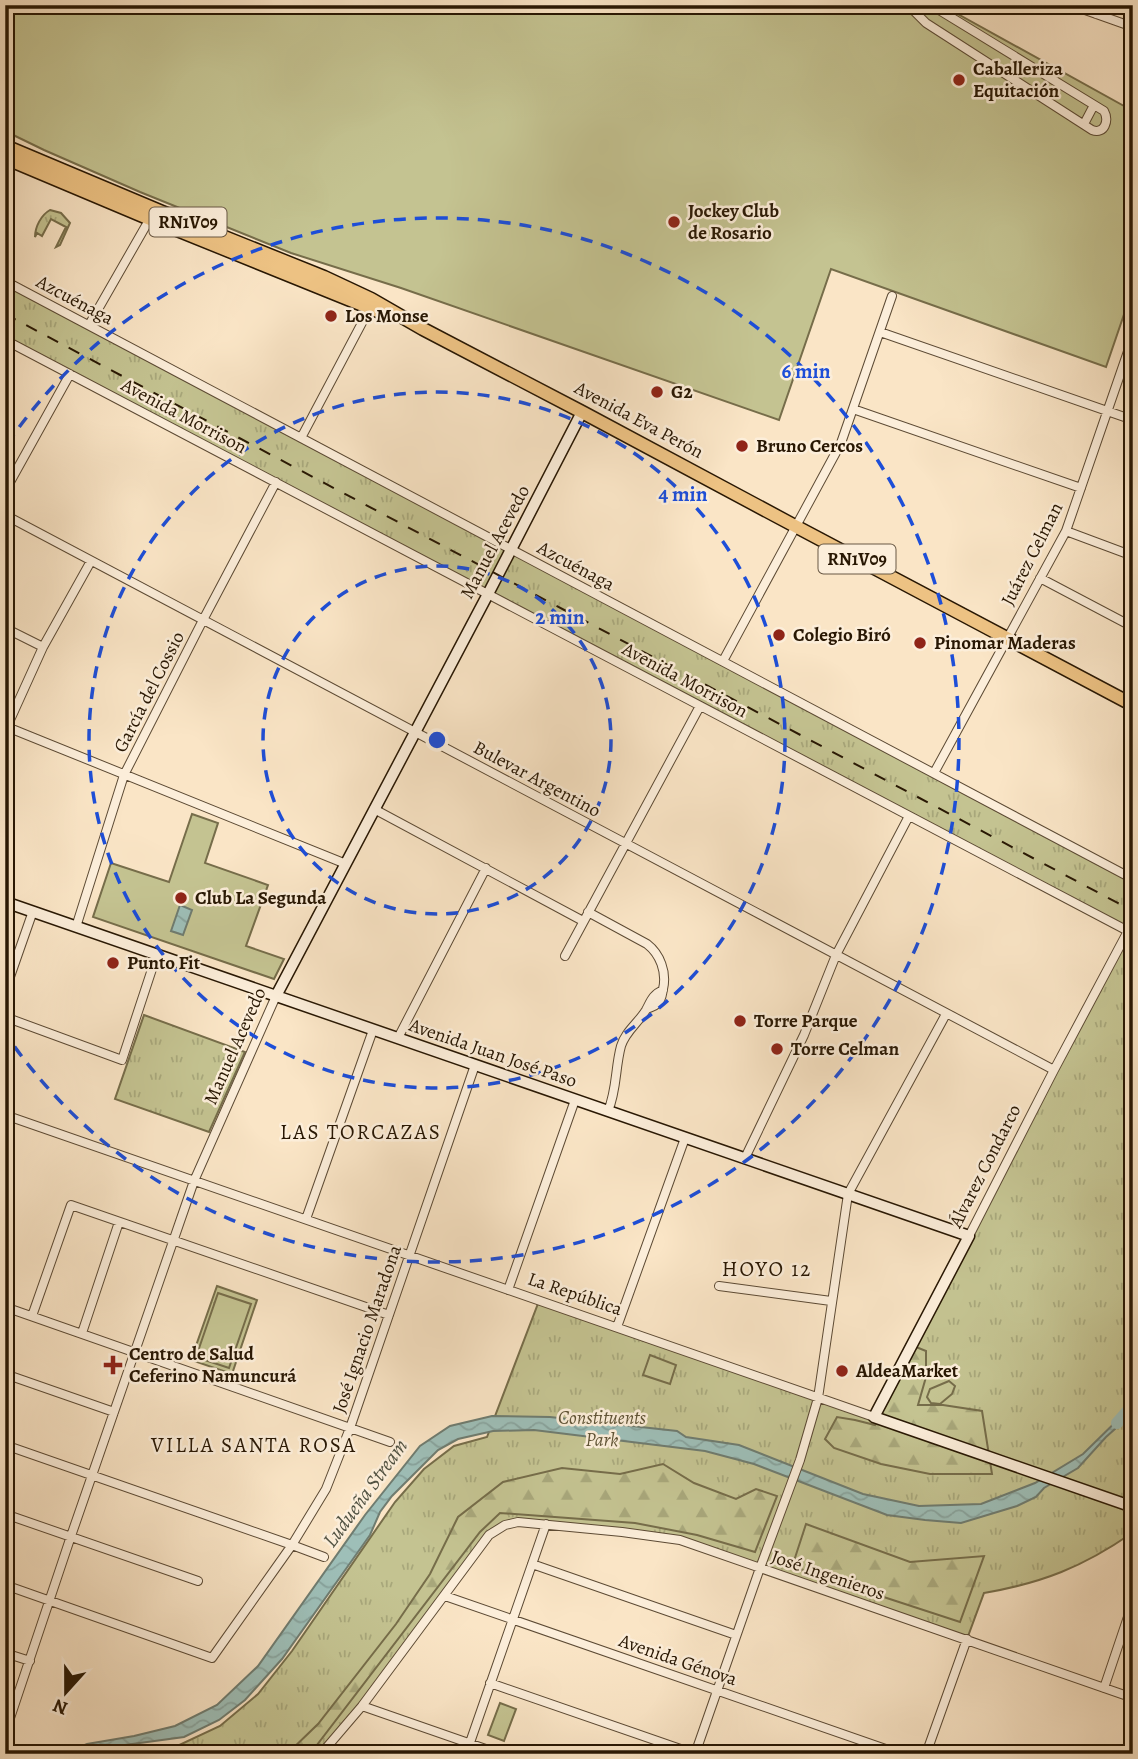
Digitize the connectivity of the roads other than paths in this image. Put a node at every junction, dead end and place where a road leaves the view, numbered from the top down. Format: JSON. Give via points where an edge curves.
{"nodes":[{"id":1,"x":931,"y":5,"type":"edge"},
{"id":2,"x":1071,"y":5,"type":"edge"},
{"id":3,"x":1111,"y":5,"type":"edge"},
{"id":4,"x":914,"y":7,"type":"edge"},
{"id":5,"x":1096,"y":14,"type":"junction"},
{"id":6,"x":1133,"y":27,"type":"edge"},
{"id":7,"x":1094,"y":105,"type":"junction"},
{"id":8,"x":1084,"y":124,"type":"junction"},
{"id":9,"x":5,"y":145,"type":"edge"},
{"id":10,"x":5,"y":158,"type":"edge"},
{"id":11,"x":153,"y":214,"type":"junction"},
{"id":12,"x":5,"y":281,"type":"edge"},
{"id":13,"x":892,"y":296,"type":"dead end"},
{"id":14,"x":370,"y":303,"type":"junction"},
{"id":15,"x":89,"y":325,"type":"junction"},
{"id":16,"x":880,"y":332,"type":"junction"},
{"id":17,"x":1133,"y":337,"type":"edge"},
{"id":18,"x":5,"y":340,"type":"edge"},
{"id":19,"x":70,"y":374,"type":"junction"},
{"id":20,"x":853,"y":409,"type":"junction"},
{"id":21,"x":1107,"y":411,"type":"junction"},
{"id":22,"x":582,"y":412,"type":"junction"},
{"id":23,"x":1133,"y":420,"type":"edge"},
{"id":24,"x":301,"y":438,"type":"junction"},
{"id":25,"x":276,"y":482,"type":"junction"},
{"id":26,"x":1081,"y":488,"type":"junction"},
{"id":27,"x":5,"y":491,"type":"edge"},
{"id":28,"x":5,"y":515,"type":"edge"},
{"id":29,"x":795,"y":526,"type":"junction"},
{"id":30,"x":1066,"y":531,"type":"junction"},
{"id":31,"x":511,"y":549,"type":"junction"},
{"id":32,"x":1133,"y":556,"type":"edge"},
{"id":33,"x":91,"y":561,"type":"junction"},
{"id":34,"x":1040,"y":578,"type":"junction"},
{"id":35,"x":488,"y":594,"type":"junction"},
{"id":36,"x":202,"y":620,"type":"junction"},
{"id":37,"x":1133,"y":627,"type":"edge"},
{"id":38,"x":5,"y":628,"type":"edge"},
{"id":39,"x":1006,"y":639,"type":"junction"},
{"id":40,"x":43,"y":647,"type":"junction"},
{"id":41,"x":723,"y":661,"type":"junction"},
{"id":42,"x":1133,"y":705,"type":"edge"},
{"id":43,"x":700,"y":706,"type":"junction"},
{"id":44,"x":6,"y":729,"type":"edge"},
{"id":45,"x":415,"y":732,"type":"junction"},
{"id":46,"x":934,"y":773,"type":"junction"},
{"id":47,"x":124,"y":775,"type":"junction"},
{"id":48,"x":374,"y":809,"type":"junction"},
{"id":49,"x":909,"y":816,"type":"junction"},
{"id":50,"x":625,"y":844,"type":"junction"},
{"id":51,"x":345,"y":864,"type":"junction"},
{"id":52,"x":486,"y":868,"type":"junction"},
{"id":53,"x":1133,"y":879,"type":"edge"},
{"id":54,"x":5,"y":902,"type":"edge"},
{"id":55,"x":33,"y":911,"type":"junction"},
{"id":56,"x":588,"y":912,"type":"junction"},
{"id":57,"x":583,"y":921,"type":"junction"},
{"id":58,"x":76,"y":927,"type":"junction"},
{"id":59,"x":1128,"y":931,"type":"joint"},
{"id":60,"x":157,"y":954,"type":"junction"},
{"id":61,"x":835,"y":955,"type":"junction"},
{"id":62,"x":565,"y":956,"type":"dead end"},
{"id":63,"x":5,"y":991,"type":"edge"},
{"id":64,"x":276,"y":996,"type":"junction"},
{"id":65,"x":946,"y":1014,"type":"junction"},
{"id":66,"x":5,"y":1017,"type":"edge"},
{"id":67,"x":373,"y":1030,"type":"junction"},
{"id":68,"x":398,"y":1038,"type":"junction"},
{"id":69,"x":475,"y":1065,"type":"junction"},
{"id":70,"x":1054,"y":1070,"type":"junction"},
{"id":71,"x":575,"y":1100,"type":"junction"},
{"id":72,"x":608,"y":1111,"type":"junction"},
{"id":73,"x":5,"y":1115,"type":"edge"},
{"id":74,"x":685,"y":1138,"type":"junction"},
{"id":75,"x":745,"y":1158,"type":"junction"},
{"id":76,"x":194,"y":1181,"type":"junction"},
{"id":77,"x":848,"y":1194,"type":"junction"},
{"id":78,"x":306,"y":1219,"type":"junction"},
{"id":79,"x":120,"y":1222,"type":"junction"},
{"id":80,"x":969,"y":1236,"type":"junction"},
{"id":81,"x":173,"y":1241,"type":"junction"},
{"id":82,"x":409,"y":1255,"type":"junction"},
{"id":83,"x":719,"y":1286,"type":"dead end"},
{"id":84,"x":508,"y":1290,"type":"junction"},
{"id":85,"x":831,"y":1301,"type":"junction"},
{"id":86,"x":5,"y":1307,"type":"edge"},
{"id":87,"x":389,"y":1315,"type":"junction"},
{"id":88,"x":32,"y":1316,"type":"junction"},
{"id":89,"x":617,"y":1327,"type":"junction"},
{"id":90,"x":82,"y":1333,"type":"junction"},
{"id":91,"x":135,"y":1352,"type":"junction"},
{"id":92,"x":5,"y":1374,"type":"edge"},
{"id":93,"x":818,"y":1398,"type":"junction"},
{"id":94,"x":114,"y":1412,"type":"junction"},
{"id":95,"x":874,"y":1418,"type":"junction"},
{"id":96,"x":350,"y":1428,"type":"junction"},
{"id":97,"x":390,"y":1442,"type":"dead end"},
{"id":98,"x":5,"y":1445,"type":"edge"},
{"id":99,"x":92,"y":1475,"type":"junction"},
{"id":100,"x":1133,"y":1507,"type":"edge"},
{"id":101,"x":5,"y":1514,"type":"edge"},
{"id":102,"x":546,"y":1524,"type":"junction"},
{"id":103,"x":71,"y":1536,"type":"junction"},
{"id":104,"x":292,"y":1545,"type":"junction"},
{"id":105,"x":324,"y":1557,"type":"dead end"},
{"id":106,"x":532,"y":1564,"type":"junction"},
{"id":107,"x":760,"y":1568,"type":"junction"},
{"id":108,"x":198,"y":1581,"type":"dead end"},
{"id":109,"x":5,"y":1585,"type":"edge"},
{"id":110,"x":445,"y":1596,"type":"junction"},
{"id":111,"x":50,"y":1601,"type":"junction"},
{"id":112,"x":1133,"y":1602,"type":"edge"},
{"id":113,"x":513,"y":1619,"type":"junction"},
{"id":114,"x":736,"y":1635,"type":"junction"},
{"id":115,"x":967,"y":1639,"type":"junction"},
{"id":116,"x":5,"y":1653,"type":"edge"},
{"id":117,"x":30,"y":1661,"type":"junction"},
{"id":118,"x":491,"y":1683,"type":"junction"},
{"id":119,"x":1104,"y":1688,"type":"junction"},
{"id":120,"x":717,"y":1690,"type":"junction"},
{"id":121,"x":1133,"y":1698,"type":"edge"},
{"id":122,"x":362,"y":1706,"type":"junction"},
{"id":123,"x":5,"y":1733,"type":"edge"},
{"id":124,"x":469,"y":1743,"type":"junction"},
{"id":125,"x":321,"y":1754,"type":"edge"},
{"id":126,"x":466,"y":1754,"type":"edge"},
{"id":127,"x":500,"y":1754,"type":"edge"},
{"id":128,"x":695,"y":1754,"type":"edge"},
{"id":129,"x":900,"y":1754,"type":"edge"},
{"id":130,"x":926,"y":1754,"type":"edge"}],
"edges":[{"from":1,"to":7,"type":"street"},
{"from":2,"to":5,"type":"street"},
{"from":3,"to":5,"type":"street"},
{"from":4,"to":8,"type":"street","via":[[926,23]]},
{"from":5,"to":6,"type":"street"},
{"from":7,"to":8,"type":"street"},
{"from":7,"to":8,"type":"street","via":[[1104,111],[1107,123],[1097,132]]},
{"from":9,"to":11,"type":"main road","name":"Avenida Eva Perón","number":"RN1V09"},
{"from":10,"to":11,"type":"main road","name":"Avenida Eva Perón","number":"RN1V09"},
{"from":11,"to":14,"type":"main road","name":"Avenida Eva Perón","number":"RN1V09"},
{"from":11,"to":15,"type":"street"},
{"from":12,"to":15,"type":"street","name":"Azcuénaga"},
{"from":13,"to":16,"type":"street"},
{"from":14,"to":22,"type":"main road","name":"Avenida Eva Perón","number":"RN1V09"},
{"from":14,"to":24,"type":"street"},
{"from":15,"to":24,"type":"street","name":"Azcuénaga"},
{"from":16,"to":20,"type":"street"},
{"from":16,"to":21,"type":"street"},
{"from":17,"to":21,"type":"street","name":"Juárez Celman"},
{"from":18,"to":19,"type":"street","name":"Avenida Morrison"},
{"from":19,"to":25,"type":"street","name":"Avenida Morrison"},
{"from":19,"to":27,"type":"street"},
{"from":20,"to":26,"type":"street"},
{"from":20,"to":29,"type":"street","via":[[841,443]]},
{"from":21,"to":23,"type":"street"},
{"from":21,"to":26,"type":"street","name":"Juárez Celman"},
{"from":22,"to":29,"type":"main road","name":"Avenida Eva Perón","number":"RN1V09"},
{"from":22,"to":31,"type":"main road","name":"Manuel Acevedo"},
{"from":24,"to":31,"type":"street","name":"Azcuénaga"},
{"from":25,"to":35,"type":"street","name":"Avenida Morrison"},
{"from":25,"to":36,"type":"street","name":"García del Cossio"},
{"from":26,"to":30,"type":"street","name":"Juárez Celman"},
{"from":28,"to":33,"type":"street","name":"Bulevar Argentino"},
{"from":29,"to":39,"type":"main road","name":"Avenida Eva Perón","number":"RN1V09"},
{"from":29,"to":41,"type":"street"},
{"from":30,"to":32,"type":"street"},
{"from":30,"to":34,"type":"street","name":"Juárez Celman"},
{"from":31,"to":35,"type":"main road","name":"Manuel Acevedo"},
{"from":31,"to":41,"type":"street","name":"Azcuénaga"},
{"from":33,"to":36,"type":"street","name":"Bulevar Argentino"},
{"from":33,"to":40,"type":"street"},
{"from":34,"to":37,"type":"street"},
{"from":34,"to":39,"type":"street","name":"Juárez Celman"},
{"from":35,"to":43,"type":"street","name":"Avenida Morrison"},
{"from":35,"to":45,"type":"main road","name":"Manuel Acevedo"},
{"from":36,"to":45,"type":"street","name":"Bulevar Argentino"},
{"from":36,"to":47,"type":"street","name":"García del Cossio"},
{"from":38,"to":40,"type":"street"},
{"from":39,"to":42,"type":"main road","name":"Avenida Eva Perón","number":"RN1V09"},
{"from":39,"to":46,"type":"street","name":"Juárez Celman"},
{"from":40,"to":44,"type":"street"},
{"from":41,"to":46,"type":"street","name":"Azcuénaga"},
{"from":43,"to":49,"type":"street","name":"Avenida Morrison"},
{"from":43,"to":50,"type":"street"},
{"from":44,"to":47,"type":"street"},
{"from":45,"to":48,"type":"main road","name":"Manuel Acevedo"},
{"from":45,"to":50,"type":"street","name":"Bulevar Argentino"},
{"from":46,"to":53,"type":"street","name":"Azcuénaga"},
{"from":47,"to":51,"type":"street"},
{"from":47,"to":58,"type":"street","name":"García del Cossio"},
{"from":48,"to":51,"type":"main road","name":"Manuel Acevedo"},
{"from":48,"to":52,"type":"street"},
{"from":49,"to":59,"type":"street","name":"Avenida Morrison"},
{"from":49,"to":61,"type":"street"},
{"from":50,"to":56,"type":"street"},
{"from":50,"to":61,"type":"street","name":"Bulevar Argentino"},
{"from":51,"to":64,"type":"main road","name":"Manuel Acevedo"},
{"from":52,"to":57,"type":"street"},
{"from":52,"to":68,"type":"street"},
{"from":54,"to":55,"type":"main road","name":"Avenida Juan José Paso"},
{"from":55,"to":58,"type":"main road","name":"Avenida Juan José Paso"},
{"from":55,"to":63,"type":"street"},
{"from":56,"to":57,"type":"street"},
{"from":56,"to":72,"type":"street","via":[[647,944],[659,956],[665,977],[657,1004],[647,1009],[624,1038]]},
{"from":57,"to":62,"type":"street"},
{"from":58,"to":60,"type":"main road","name":"Avenida Juan José Paso"},
{"from":59,"to":70,"type":"street","name":"Álvarez Condarco"},
{"from":60,"to":64,"type":"main road","name":"Avenida Juan José Paso"},
{"from":60,"to":66,"type":"street","via":[[122,1060]]},
{"from":61,"to":65,"type":"street","name":"Bulevar Argentino"},
{"from":61,"to":75,"type":"street","via":[[804,1035]]},
{"from":64,"to":67,"type":"main road","name":"Avenida Juan José Paso"},
{"from":64,"to":76,"type":"street","name":"Manuel Acevedo"},
{"from":65,"to":70,"type":"street","name":"Bulevar Argentino"},
{"from":65,"to":77,"type":"street"},
{"from":67,"to":68,"type":"main road","name":"Avenida Juan José Paso"},
{"from":67,"to":78,"type":"street"},
{"from":68,"to":69,"type":"main road","name":"Avenida Juan José Paso"},
{"from":69,"to":71,"type":"main road","name":"Avenida Juan José Paso"},
{"from":69,"to":82,"type":"street","name":"José Ignacio Maradona"},
{"from":70,"to":80,"type":"street","name":"Álvarez Condarco"},
{"from":71,"to":72,"type":"main road","name":"Avenida Juan José Paso"},
{"from":71,"to":84,"type":"street"},
{"from":72,"to":74,"type":"main road","name":"Avenida Juan José Paso"},
{"from":73,"to":76,"type":"street","name":"La República"},
{"from":74,"to":75,"type":"main road","name":"Avenida Juan José Paso"},
{"from":74,"to":89,"type":"street"},
{"from":75,"to":77,"type":"main road","name":"Avenida Juan José Paso"},
{"from":76,"to":78,"type":"street","name":"La República"},
{"from":76,"to":81,"type":"street","name":"Manuel Acevedo"},
{"from":77,"to":80,"type":"main road","name":"Avenida Juan José Paso"},
{"from":77,"to":85,"type":"street"},
{"from":78,"to":82,"type":"street","name":"La República"},
{"from":79,"to":81,"type":"street"},
{"from":79,"to":88,"type":"street","via":[[71,1205]]},
{"from":79,"to":90,"type":"street"},
{"from":80,"to":95,"type":"main road","name":"Álvarez Condarco"},
{"from":81,"to":87,"type":"street"},
{"from":81,"to":91,"type":"street","name":"Manuel Acevedo"},
{"from":82,"to":84,"type":"street","name":"La República"},
{"from":82,"to":87,"type":"street","name":"José Ignacio Maradona"},
{"from":83,"to":85,"type":"street"},
{"from":84,"to":89,"type":"street","name":"La República"},
{"from":85,"to":93,"type":"street"},
{"from":86,"to":88,"type":"street"},
{"from":87,"to":96,"type":"street","name":"José Ignacio Maradona"},
{"from":88,"to":90,"type":"street"},
{"from":89,"to":93,"type":"street","name":"La República"},
{"from":90,"to":91,"type":"street"},
{"from":91,"to":94,"type":"street","name":"Manuel Acevedo"},
{"from":91,"to":96,"type":"street"},
{"from":92,"to":94,"type":"street"},
{"from":93,"to":95,"type":"street","name":"La República"},
{"from":93,"to":107,"type":"street"},
{"from":94,"to":99,"type":"street","name":"Manuel Acevedo"},
{"from":95,"to":100,"type":"main road","name":"La República"},
{"from":96,"to":97,"type":"street"},
{"from":96,"to":104,"type":"street","name":"José Ignacio Maradona","via":[[326,1489]]},
{"from":98,"to":99,"type":"street"},
{"from":99,"to":103,"type":"street","name":"Manuel Acevedo"},
{"from":99,"to":104,"type":"street"},
{"from":101,"to":103,"type":"street"},
{"from":102,"to":106,"type":"street"},
{"from":102,"to":107,"type":"street","name":"José Ingenieros","via":[[680,1540]]},
{"from":102,"to":110,"type":"street","name":"José Ingenieros","via":[[518,1522],[489,1535]]},
{"from":103,"to":108,"type":"street"},
{"from":103,"to":111,"type":"street","name":"Manuel Acevedo"},
{"from":104,"to":105,"type":"street"},
{"from":104,"to":111,"type":"street","name":"José Ignacio Maradona","via":[[212,1658]]},
{"from":106,"to":113,"type":"street"},
{"from":106,"to":114,"type":"street"},
{"from":107,"to":114,"type":"street"},
{"from":107,"to":115,"type":"street","name":"José Ingenieros"},
{"from":109,"to":111,"type":"street"},
{"from":110,"to":113,"type":"street","name":"Avenida Génova"},
{"from":110,"to":122,"type":"street"},
{"from":111,"to":117,"type":"street","name":"Manuel Acevedo"},
{"from":112,"to":119,"type":"street"},
{"from":113,"to":118,"type":"street"},
{"from":113,"to":120,"type":"street","name":"Avenida Génova"},
{"from":114,"to":120,"type":"street"},
{"from":115,"to":119,"type":"street","name":"José Ingenieros"},
{"from":115,"to":130,"type":"street"},
{"from":116,"to":117,"type":"street"},
{"from":117,"to":123,"type":"street","name":"Manuel Acevedo"},
{"from":118,"to":124,"type":"street"},
{"from":118,"to":128,"type":"street"},
{"from":119,"to":121,"type":"street","name":"José Ingenieros"},
{"from":120,"to":128,"type":"street"},
{"from":120,"to":129,"type":"street","name":"Avenida Génova"},
{"from":122,"to":124,"type":"street"},
{"from":122,"to":125,"type":"street"},
{"from":124,"to":126,"type":"street"},
{"from":124,"to":127,"type":"street"}]}
